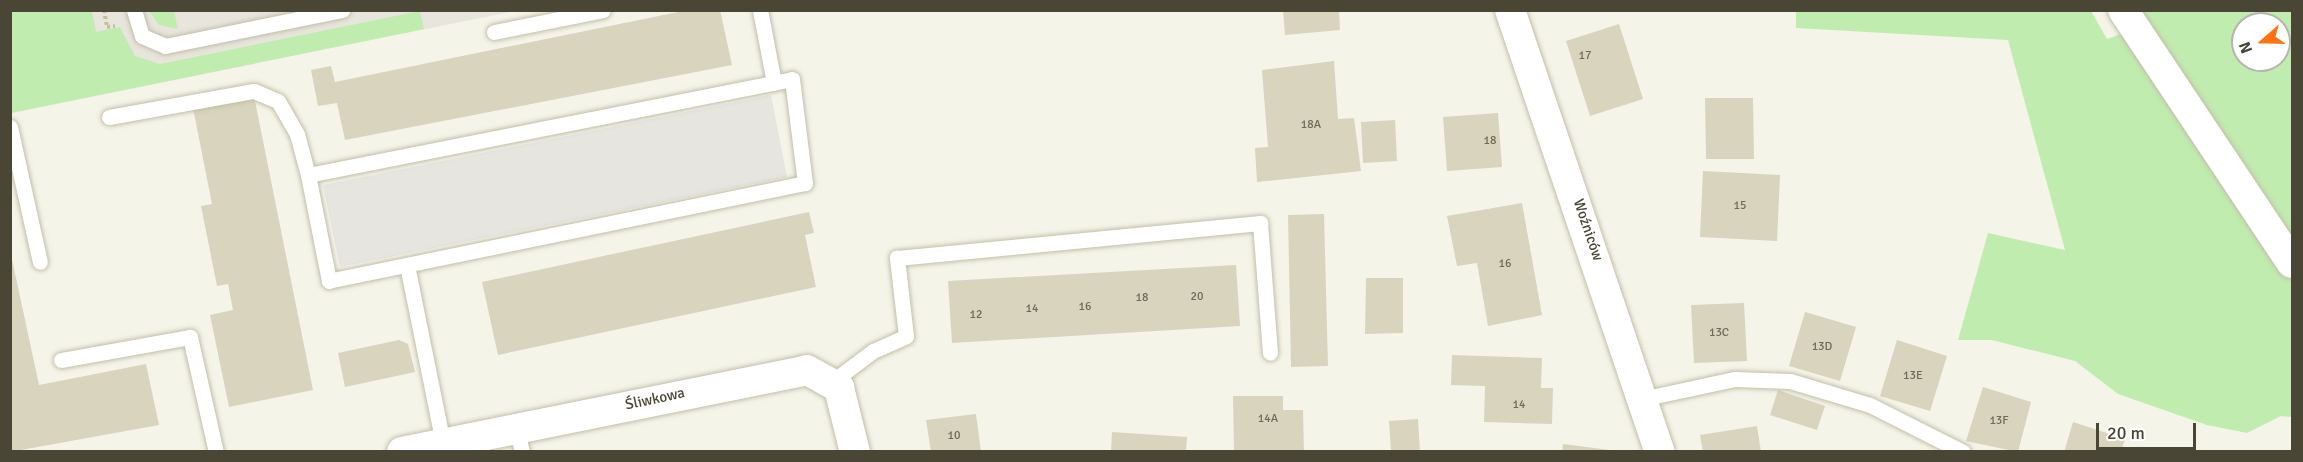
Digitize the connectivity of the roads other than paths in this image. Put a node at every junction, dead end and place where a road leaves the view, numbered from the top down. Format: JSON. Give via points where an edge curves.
{"nodes":[{"id":1,"x":134,"y":10,"type":"edge"},
{"id":2,"x":603,"y":10,"type":"edge"},
{"id":3,"x":760,"y":10,"type":"edge"},
{"id":4,"x":1510,"y":10,"type":"edge"},
{"id":5,"x":2123,"y":10,"type":"edge"},
{"id":6,"x":340,"y":11,"type":"edge"},
{"id":7,"x":494,"y":32,"type":"dead end"},
{"id":8,"x":774,"y":83,"type":"junction"},
{"id":9,"x":109,"y":117,"type":"dead end"},
{"id":10,"x":10,"y":127,"type":"edge"},
{"id":11,"x":308,"y":175,"type":"junction"},
{"id":12,"x":40,"y":262,"type":"dead end"},
{"id":13,"x":2292,"y":263,"type":"edge"},
{"id":14,"x":407,"y":265,"type":"junction"},
{"id":15,"x":1270,"y":353,"type":"dead end"},
{"id":16,"x":61,"y":360,"type":"dead end"},
{"id":17,"x":833,"y":381,"type":"junction"},
{"id":18,"x":1646,"y":398,"type":"junction"},
{"id":19,"x":519,"y":440,"type":"edge"},
{"id":20,"x":443,"y":443,"type":"junction"},
{"id":21,"x":216,"y":452,"type":"edge"},
{"id":22,"x":402,"y":452,"type":"edge"},
{"id":23,"x":855,"y":452,"type":"edge"},
{"id":24,"x":1660,"y":452,"type":"edge"},
{"id":25,"x":1963,"y":452,"type":"edge"}],
"edges":[{"from":1,"to":6,"type":"lane","via":[[142,36],[165,46]]},
{"from":2,"to":7,"type":"lane"},
{"from":3,"to":8,"type":"lane"},
{"from":4,"to":18,"type":"street","name":"Woźniców"},
{"from":5,"to":13,"type":"street"},
{"from":8,"to":11,"type":"lane"},
{"from":8,"to":14,"type":"lane","via":[[792,79],[805,183]]},
{"from":9,"to":11,"type":"lane","via":[[254,91],[278,101],[297,135]]},
{"from":10,"to":12,"type":"lane"},
{"from":11,"to":14,"type":"lane","via":[[329,281]]},
{"from":14,"to":20,"type":"lane"},
{"from":15,"to":17,"type":"lane","via":[[1260,223],[897,258],[906,336],[873,351]]},
{"from":16,"to":21,"type":"lane","via":[[190,337]]},
{"from":17,"to":19,"type":"street","name":"Śliwkowa","via":[[814,371],[787,370]]},
{"from":17,"to":23,"type":"street","via":[[846,403]]},
{"from":18,"to":24,"type":"street","name":"Woźniców"},
{"from":18,"to":25,"type":"lane","via":[[1735,379],[1790,381],[1870,405]]},
{"from":19,"to":20,"type":"street","name":"Śliwkowa"},
{"from":20,"to":22,"type":"street","name":"Śliwkowa"}]}
